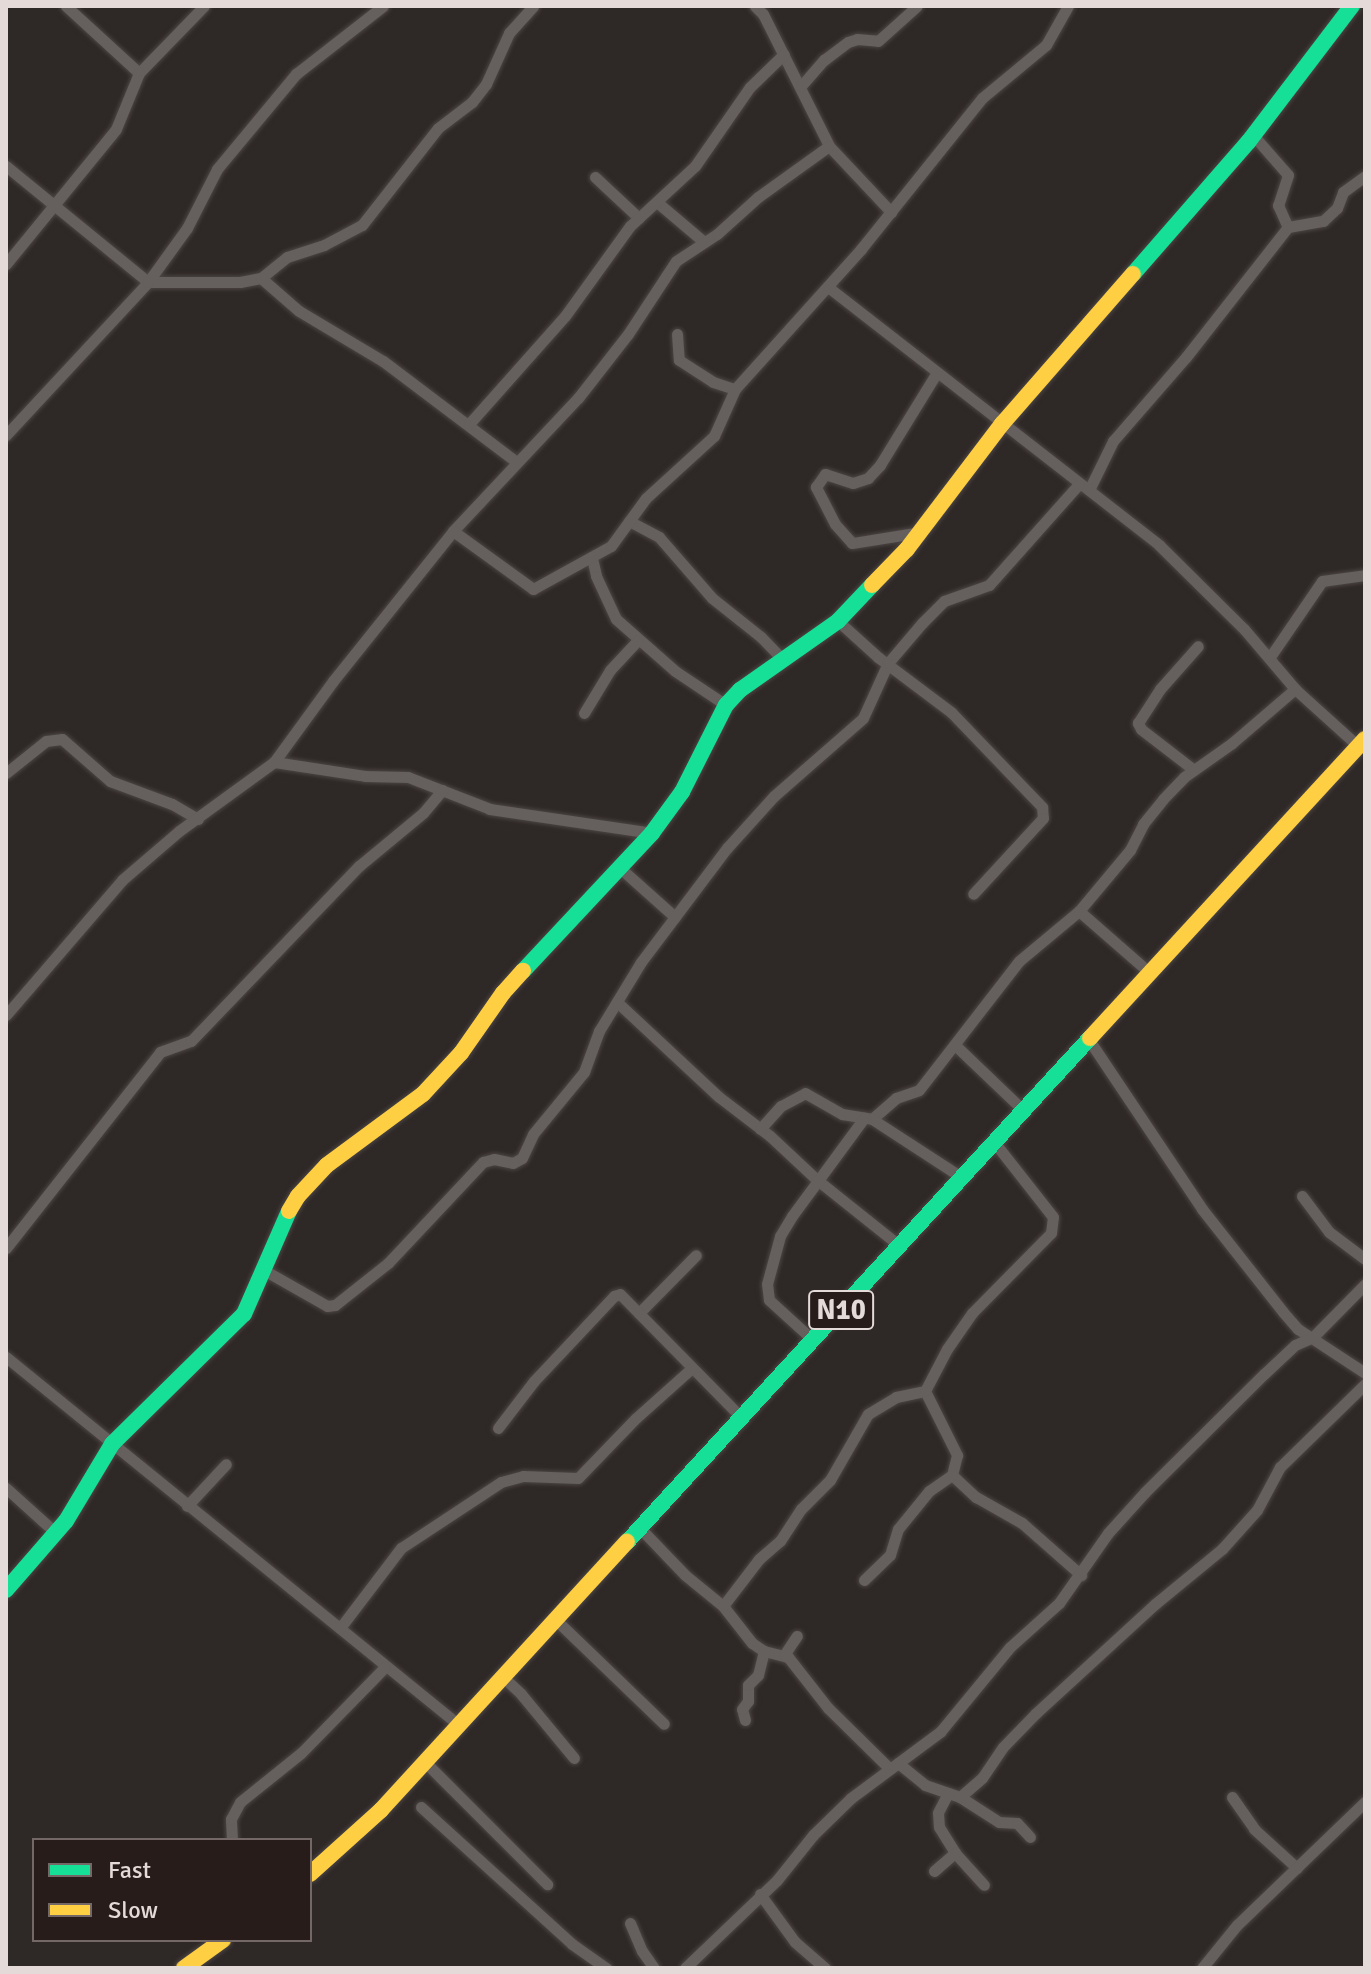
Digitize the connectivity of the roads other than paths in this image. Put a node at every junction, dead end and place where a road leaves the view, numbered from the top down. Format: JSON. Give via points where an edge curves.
{"nodes":[{"id":1,"x":66,"y":6,"type":"edge"},
{"id":2,"x":204,"y":6,"type":"edge"},
{"id":3,"x":383,"y":6,"type":"edge"},
{"id":4,"x":533,"y":6,"type":"edge"},
{"id":5,"x":917,"y":6,"type":"edge"},
{"id":6,"x":1068,"y":6,"type":"edge"},
{"id":7,"x":1352,"y":6,"type":"edge"},
{"id":8,"x":763,"y":9,"type":"edge"},
{"id":9,"x":784,"y":54,"type":"junction"},
{"id":10,"x":139,"y":73,"type":"junction"},
{"id":11,"x":801,"y":86,"type":"junction"},
{"id":12,"x":1253,"y":135,"type":"junction"},
{"id":13,"x":829,"y":146,"type":"junction"},
{"id":14,"x":6,"y":166,"type":"edge"},
{"id":15,"x":1365,"y":176,"type":"edge"},
{"id":16,"x":595,"y":177,"type":"dead end"},
{"id":17,"x":658,"y":203,"type":"junction"},
{"id":18,"x":50,"y":206,"type":"junction"},
{"id":19,"x":891,"y":212,"type":"junction"},
{"id":20,"x":639,"y":218,"type":"junction"},
{"id":21,"x":1288,"y":227,"type":"junction"},
{"id":22,"x":704,"y":242,"type":"junction"},
{"id":23,"x":6,"y":264,"type":"edge"},
{"id":24,"x":261,"y":278,"type":"junction"},
{"id":25,"x":148,"y":282,"type":"junction"},
{"id":26,"x":828,"y":287,"type":"junction"},
{"id":27,"x":677,"y":334,"type":"dead end"},
{"id":28,"x":936,"y":374,"type":"junction"},
{"id":29,"x":735,"y":389,"type":"junction"},
{"id":30,"x":469,"y":424,"type":"junction"},
{"id":31,"x":1002,"y":424,"type":"junction"},
{"id":32,"x":6,"y":435,"type":"edge"},
{"id":33,"x":515,"y":461,"type":"junction"},
{"id":34,"x":1084,"y":488,"type":"junction"},
{"id":35,"x":629,"y":521,"type":"junction"},
{"id":36,"x":453,"y":531,"type":"junction"},
{"id":37,"x":921,"y":532,"type":"junction"},
{"id":38,"x":592,"y":558,"type":"junction"},
{"id":39,"x":1365,"y":575,"type":"edge"},
{"id":40,"x":838,"y":621,"type":"junction"},
{"id":41,"x":638,"y":640,"type":"junction"},
{"id":42,"x":1198,"y":646,"type":"dead end"},
{"id":43,"x":1270,"y":657,"type":"junction"},
{"id":44,"x":783,"y":660,"type":"junction"},
{"id":45,"x":888,"y":663,"type":"junction"},
{"id":46,"x":1295,"y":689,"type":"junction"},
{"id":47,"x":726,"y":705,"type":"junction"},
{"id":48,"x":584,"y":713,"type":"dead end"},
{"id":49,"x":1362,"y":743,"type":"edge"},
{"id":50,"x":274,"y":762,"type":"junction"},
{"id":51,"x":1194,"y":770,"type":"junction"},
{"id":52,"x":6,"y":773,"type":"edge"},
{"id":53,"x":442,"y":790,"type":"junction"},
{"id":54,"x":198,"y":819,"type":"junction"},
{"id":55,"x":652,"y":833,"type":"junction"},
{"id":56,"x":619,"y":867,"type":"junction"},
{"id":57,"x":973,"y":894,"type":"dead end"},
{"id":58,"x":1079,"y":911,"type":"junction"},
{"id":59,"x":675,"y":917,"type":"junction"},
{"id":60,"x":1150,"y":973,"type":"junction"},
{"id":61,"x":617,"y":1002,"type":"junction"},
{"id":62,"x":6,"y":1015,"type":"edge"},
{"id":63,"x":1089,"y":1040,"type":"junction"},
{"id":64,"x":955,"y":1045,"type":"junction"},
{"id":65,"x":1024,"y":1111,"type":"junction"},
{"id":66,"x":868,"y":1118,"type":"junction"},
{"id":67,"x":760,"y":1129,"type":"junction"},
{"id":68,"x":995,"y":1143,"type":"junction"},
{"id":69,"x":963,"y":1178,"type":"junction"},
{"id":70,"x":816,"y":1179,"type":"junction"},
{"id":71,"x":1302,"y":1196,"type":"dead end"},
{"id":72,"x":900,"y":1246,"type":"junction"},
{"id":73,"x":6,"y":1248,"type":"edge"},
{"id":74,"x":696,"y":1255,"type":"dead end"},
{"id":75,"x":1365,"y":1259,"type":"edge"},
{"id":76,"x":262,"y":1269,"type":"junction"},
{"id":77,"x":1365,"y":1284,"type":"edge"},
{"id":78,"x":639,"y":1313,"type":"junction"},
{"id":79,"x":1313,"y":1337,"type":"junction"},
{"id":80,"x":813,"y":1340,"type":"junction"},
{"id":81,"x":6,"y":1357,"type":"edge"},
{"id":82,"x":692,"y":1368,"type":"junction"},
{"id":83,"x":1365,"y":1373,"type":"edge"},
{"id":84,"x":1365,"y":1384,"type":"edge"},
{"id":85,"x":925,"y":1391,"type":"junction"},
{"id":86,"x":741,"y":1417,"type":"junction"},
{"id":87,"x":498,"y":1428,"type":"dead end"},
{"id":88,"x":112,"y":1444,"type":"junction"},
{"id":89,"x":226,"y":1464,"type":"dead end"},
{"id":90,"x":952,"y":1475,"type":"junction"},
{"id":91,"x":6,"y":1488,"type":"edge"},
{"id":92,"x":187,"y":1506,"type":"junction"},
{"id":93,"x":639,"y":1527,"type":"junction"},
{"id":94,"x":56,"y":1533,"type":"junction"},
{"id":95,"x":1081,"y":1575,"type":"junction"},
{"id":96,"x":864,"y":1580,"type":"dead end"},
{"id":97,"x":6,"y":1589,"type":"edge"},
{"id":98,"x":723,"y":1606,"type":"junction"},
{"id":99,"x":555,"y":1619,"type":"junction"},
{"id":100,"x":340,"y":1628,"type":"junction"},
{"id":101,"x":797,"y":1636,"type":"dead end"},
{"id":102,"x":764,"y":1651,"type":"junction"},
{"id":103,"x":784,"y":1655,"type":"junction"},
{"id":104,"x":385,"y":1667,"type":"junction"},
{"id":105,"x":503,"y":1677,"type":"junction"},
{"id":106,"x":745,"y":1720,"type":"dead end"},
{"id":107,"x":664,"y":1724,"type":"dead end"},
{"id":108,"x":459,"y":1725,"type":"junction"},
{"id":109,"x":574,"y":1758,"type":"dead end"},
{"id":110,"x":425,"y":1762,"type":"junction"},
{"id":111,"x":894,"y":1766,"type":"junction"},
{"id":112,"x":948,"y":1793,"type":"junction"},
{"id":113,"x":960,"y":1797,"type":"junction"},
{"id":114,"x":1232,"y":1797,"type":"dead end"},
{"id":115,"x":1365,"y":1802,"type":"edge"},
{"id":116,"x":421,"y":1807,"type":"dead end"},
{"id":117,"x":1030,"y":1837,"type":"dead end"},
{"id":118,"x":232,"y":1838,"type":"edge"},
{"id":119,"x":955,"y":1853,"type":"junction"},
{"id":120,"x":1297,"y":1868,"type":"junction"},
{"id":121,"x":934,"y":1871,"type":"dead end"},
{"id":122,"x":312,"y":1872,"type":"edge"},
{"id":123,"x":547,"y":1884,"type":"dead end"},
{"id":124,"x":984,"y":1885,"type":"dead end"},
{"id":125,"x":760,"y":1894,"type":"junction"},
{"id":126,"x":630,"y":1923,"type":"dead end"},
{"id":127,"x":220,"y":1942,"type":"edge"},
{"id":128,"x":184,"y":1968,"type":"edge"},
{"id":129,"x":606,"y":1968,"type":"edge"},
{"id":130,"x":654,"y":1968,"type":"edge"},
{"id":131,"x":685,"y":1968,"type":"edge"},
{"id":132,"x":825,"y":1968,"type":"edge"},
{"id":133,"x":1202,"y":1968,"type":"edge"}],
"edges":[{"from":1,"to":10,"type":"street"},
{"from":2,"to":10,"type":"street"},
{"from":3,"to":25,"type":"street","via":[[296,74],[217,169],[187,228]]},
{"from":4,"to":24,"type":"street","via":[[509,33],[472,102],[438,128],[362,225],[287,257]]},
{"from":5,"to":11,"type":"street","via":[[878,41],[848,42]]},
{"from":6,"to":19,"type":"street","via":[[1046,45],[982,98]]},
{"from":7,"to":12,"type":"street"},
{"from":8,"to":9,"type":"street"},
{"from":9,"to":11,"type":"street"},
{"from":9,"to":17,"type":"street","via":[[750,87],[695,166]]},
{"from":10,"to":18,"type":"street","via":[[116,129]]},
{"from":11,"to":13,"type":"street"},
{"from":12,"to":21,"type":"street","via":[[1288,175],[1278,205]]},
{"from":12,"to":31,"type":"street"},
{"from":13,"to":19,"type":"street"},
{"from":13,"to":22,"type":"street"},
{"from":14,"to":18,"type":"street"},
{"from":15,"to":21,"type":"street","via":[[1343,192],[1337,208],[1323,221]]},
{"from":16,"to":20,"type":"street"},
{"from":17,"to":20,"type":"street"},
{"from":17,"to":22,"type":"street"},
{"from":18,"to":23,"type":"street"},
{"from":18,"to":25,"type":"street"},
{"from":19,"to":26,"type":"street"},
{"from":20,"to":30,"type":"street","via":[[565,316]]},
{"from":21,"to":34,"type":"street","via":[[1113,441]]},
{"from":22,"to":33,"type":"street","via":[[676,261],[578,398]]},
{"from":24,"to":25,"type":"street"},
{"from":24,"to":30,"type":"street","via":[[299,311],[383,361]]},
{"from":25,"to":32,"type":"street"},
{"from":26,"to":28,"type":"street"},
{"from":26,"to":29,"type":"street"},
{"from":27,"to":29,"type":"street","via":[[679,360]]},
{"from":28,"to":31,"type":"street"},
{"from":28,"to":37,"type":"street","via":[[868,478],[853,483],[825,474],[816,487],[835,524],[852,543]]},
{"from":29,"to":35,"type":"street","via":[[714,436],[646,498]]},
{"from":30,"to":33,"type":"street"},
{"from":31,"to":34,"type":"street"},
{"from":31,"to":37,"type":"street"},
{"from":33,"to":36,"type":"street"},
{"from":34,"to":43,"type":"street","via":[[1159,545]]},
{"from":34,"to":45,"type":"street","via":[[994,580],[944,601]]},
{"from":35,"to":38,"type":"street","via":[[611,546]]},
{"from":35,"to":44,"type":"street","via":[[659,537],[712,598]]},
{"from":36,"to":38,"type":"street","via":[[533,589]]},
{"from":36,"to":50,"type":"street"},
{"from":37,"to":40,"type":"street"},
{"from":38,"to":41,"type":"street","via":[[616,619]]},
{"from":39,"to":43,"type":"street","via":[[1322,581]]},
{"from":40,"to":44,"type":"street"},
{"from":40,"to":45,"type":"street"},
{"from":41,"to":47,"type":"street"},
{"from":41,"to":48,"type":"street","via":[[610,670]]},
{"from":42,"to":51,"type":"street","via":[[1138,723]]},
{"from":43,"to":46,"type":"street"},
{"from":44,"to":47,"type":"street"},
{"from":45,"to":57,"type":"street","via":[[951,712],[1044,812]]},
{"from":45,"to":59,"type":"street","via":[[863,718],[774,796]]},
{"from":46,"to":49,"type":"street"},
{"from":46,"to":51,"type":"street"},
{"from":47,"to":55,"type":"street","via":[[682,792]]},
{"from":49,"to":60,"type":"street","number":"N10"},
{"from":50,"to":53,"type":"street","via":[[408,777]]},
{"from":50,"to":54,"type":"street"},
{"from":51,"to":58,"type":"street","via":[[1163,799],[1130,850]]},
{"from":52,"to":54,"type":"street","via":[[46,741],[62,739],[110,781]]},
{"from":53,"to":55,"type":"street","via":[[490,809]]},
{"from":53,"to":73,"type":"street","via":[[423,813],[359,866],[191,1041],[160,1052]]},
{"from":54,"to":62,"type":"street","via":[[122,880]]},
{"from":55,"to":56,"type":"street"},
{"from":56,"to":59,"type":"street"},
{"from":56,"to":76,"type":"street","via":[[503,993],[461,1053],[423,1094],[327,1165],[298,1196]]},
{"from":58,"to":60,"type":"street"},
{"from":58,"to":64,"type":"street","via":[[1019,961]]},
{"from":59,"to":61,"type":"street"},
{"from":60,"to":63,"type":"street","number":"N10"},
{"from":61,"to":67,"type":"street"},
{"from":61,"to":76,"type":"street","via":[[584,1072],[533,1134],[522,1158],[513,1163],[483,1162],[388,1263],[335,1305],[327,1306]]},
{"from":63,"to":65,"type":"street","number":"N10"},
{"from":63,"to":79,"type":"street","via":[[1202,1209],[1283,1312]]},
{"from":64,"to":65,"type":"street"},
{"from":64,"to":66,"type":"street","via":[[919,1090],[896,1098]]},
{"from":65,"to":68,"type":"street","number":"N10"},
{"from":66,"to":67,"type":"street","via":[[842,1114],[805,1093],[781,1106]]},
{"from":66,"to":69,"type":"street"},
{"from":66,"to":70,"type":"street"},
{"from":67,"to":70,"type":"street"},
{"from":68,"to":69,"type":"street","number":"N10"},
{"from":68,"to":85,"type":"street","via":[[1046,1207],[1053,1226],[1040,1246],[967,1319]]},
{"from":69,"to":72,"type":"street","number":"N10"},
{"from":70,"to":72,"type":"street"},
{"from":70,"to":80,"type":"street","via":[[780,1236],[766,1291],[769,1300]]},
{"from":71,"to":75,"type":"street","via":[[1329,1232]]},
{"from":72,"to":80,"type":"street","number":"N10"},
{"from":74,"to":78,"type":"street"},
{"from":76,"to":88,"type":"street","via":[[239,1321]]},
{"from":77,"to":79,"type":"street"},
{"from":78,"to":82,"type":"street"},
{"from":78,"to":87,"type":"street","via":[[620,1294],[614,1296]]},
{"from":79,"to":83,"type":"street"},
{"from":79,"to":95,"type":"street","via":[[1295,1345],[1145,1492],[1108,1533]]},
{"from":80,"to":86,"type":"street","number":"N10"},
{"from":81,"to":88,"type":"street"},
{"from":82,"to":86,"type":"street"},
{"from":82,"to":100,"type":"street","via":[[578,1478],[508,1479],[401,1548]]},
{"from":84,"to":113,"type":"street","via":[[1280,1467],[1257,1510],[1232,1539],[1036,1713]]},
{"from":85,"to":90,"type":"street","via":[[953,1443],[958,1465]]},
{"from":85,"to":98,"type":"street","via":[[896,1397],[868,1414],[830,1480]]},
{"from":86,"to":93,"type":"street","number":"N10"},
{"from":88,"to":92,"type":"street"},
{"from":88,"to":94,"type":"street"},
{"from":89,"to":92,"type":"street"},
{"from":90,"to":95,"type":"street","via":[[976,1497],[1022,1523]]},
{"from":90,"to":96,"type":"street","via":[[929,1491],[898,1529],[890,1555]]},
{"from":91,"to":94,"type":"street"},
{"from":92,"to":100,"type":"street"},
{"from":93,"to":98,"type":"street"},
{"from":93,"to":99,"type":"street","number":"N10"},
{"from":94,"to":97,"type":"street"},
{"from":95,"to":111,"type":"street","via":[[1010,1647],[940,1732]]},
{"from":98,"to":102,"type":"street"},
{"from":99,"to":105,"type":"street","number":"N10"},
{"from":99,"to":107,"type":"street"},
{"from":100,"to":104,"type":"street"},
{"from":101,"to":103,"type":"street"},
{"from":102,"to":103,"type":"street"},
{"from":102,"to":106,"type":"street","via":[[760,1669],[748,1685]]},
{"from":103,"to":111,"type":"street","via":[[828,1708]]},
{"from":104,"to":108,"type":"street"},
{"from":104,"to":118,"type":"street","via":[[301,1753],[240,1802],[231,1819]]},
{"from":105,"to":108,"type":"street","number":"N10"},
{"from":105,"to":109,"type":"street"},
{"from":108,"to":110,"type":"street","number":"N10"},
{"from":110,"to":122,"type":"street","number":"N10"},
{"from":110,"to":123,"type":"street"},
{"from":111,"to":112,"type":"street"},
{"from":111,"to":125,"type":"street","via":[[832,1817]]},
{"from":112,"to":113,"type":"street"},
{"from":112,"to":119,"type":"street","via":[[937,1819]]},
{"from":113,"to":117,"type":"street","via":[[999,1822],[1017,1823]]},
{"from":114,"to":120,"type":"street","via":[[1254,1829]]},
{"from":115,"to":120,"type":"street"},
{"from":116,"to":129,"type":"street","via":[[572,1944]]},
{"from":119,"to":121,"type":"street"},
{"from":119,"to":124,"type":"street"},
{"from":120,"to":133,"type":"street","via":[[1237,1925]]},
{"from":125,"to":131,"type":"street"},
{"from":125,"to":132,"type":"street","via":[[795,1942]]},
{"from":126,"to":130,"type":"street"},
{"from":127,"to":128,"type":"street"}]}
